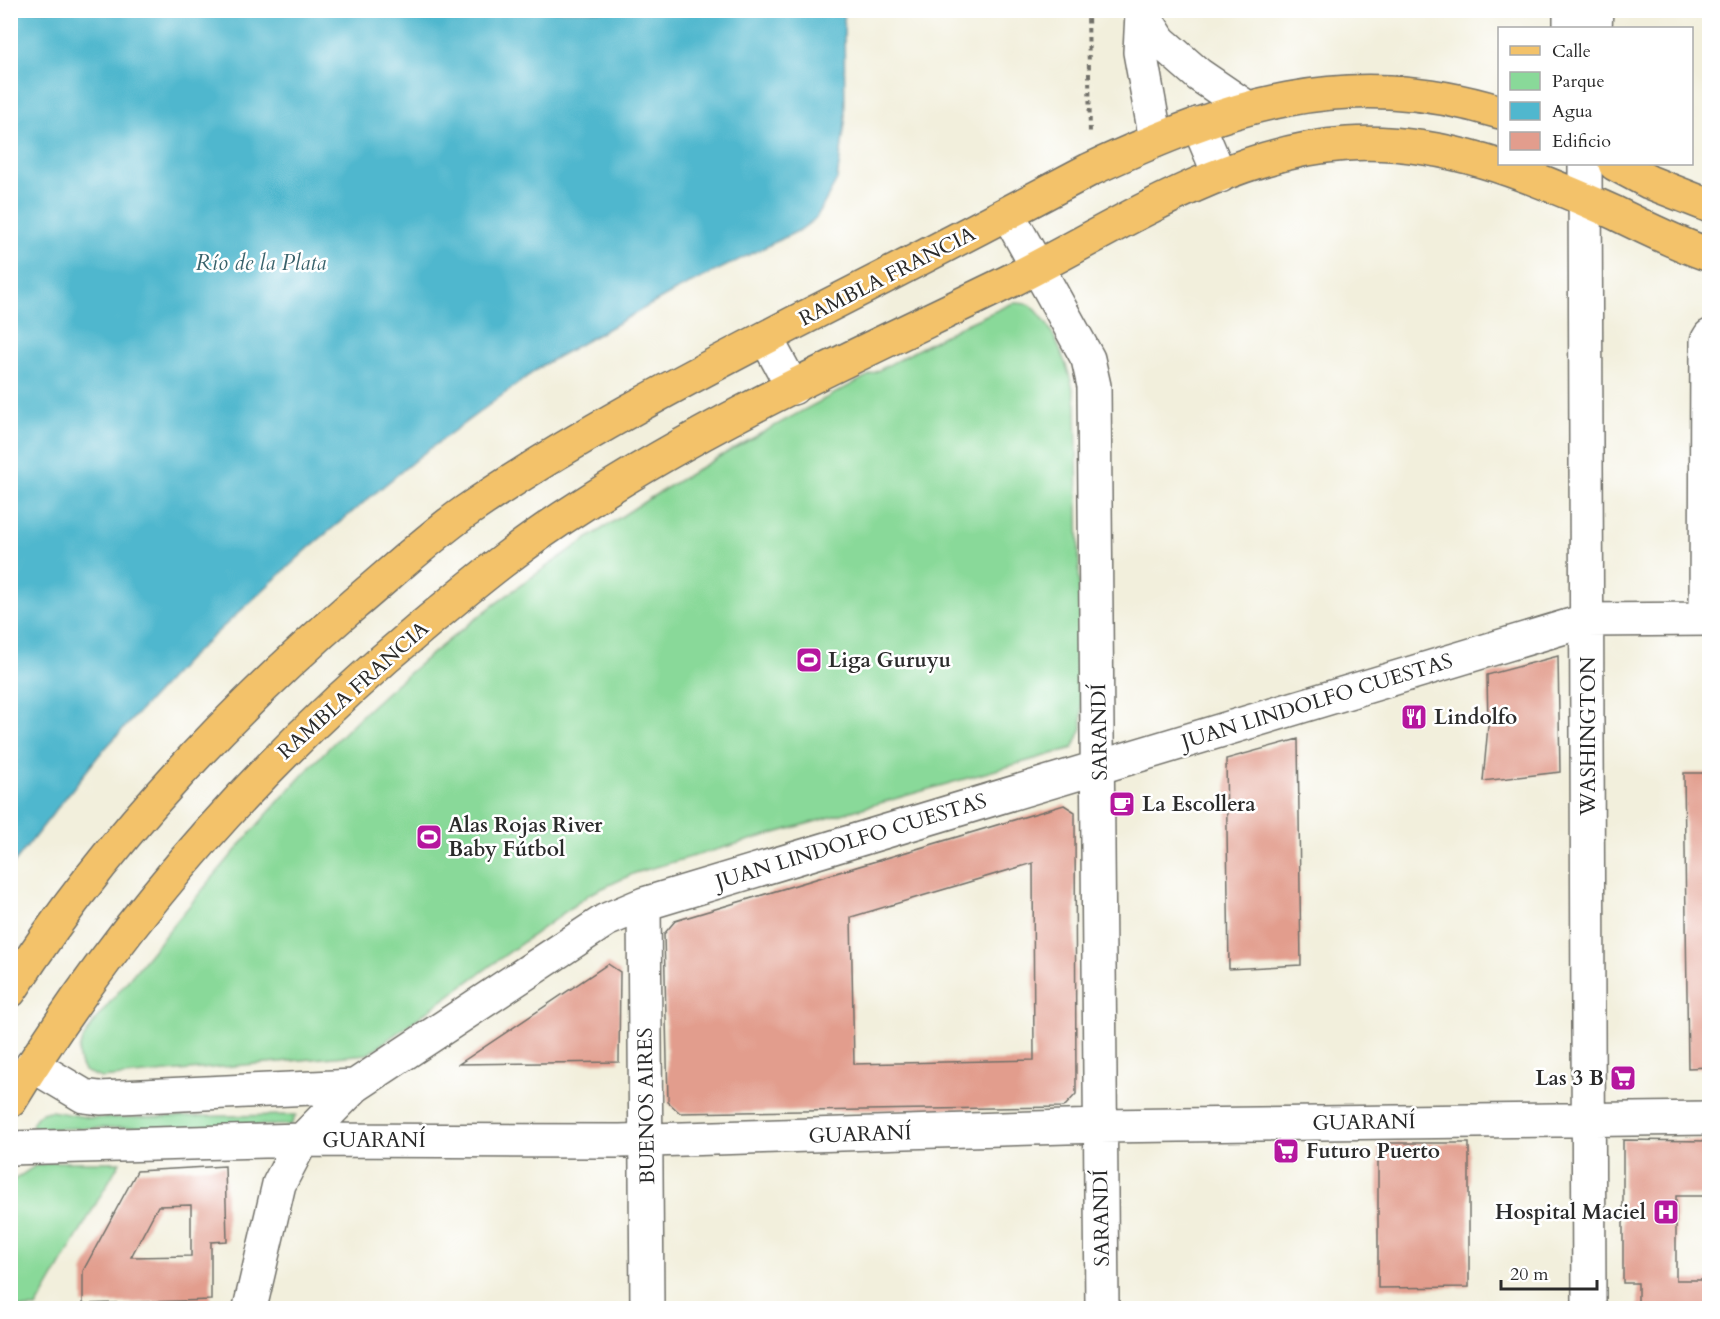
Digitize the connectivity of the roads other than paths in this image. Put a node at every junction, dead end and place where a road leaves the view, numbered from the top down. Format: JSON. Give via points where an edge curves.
{"nodes":[{"id":1,"x":1570,"y":10,"type":"edge"},
{"id":2,"x":1596,"y":10,"type":"edge"},
{"id":3,"x":1142,"y":12,"type":"edge"},
{"id":4,"x":1570,"y":27,"type":"edge"},
{"id":5,"x":1595,"y":27,"type":"edge"},
{"id":6,"x":1246,"y":107,"type":"junction"},
{"id":7,"x":1498,"y":111,"type":"edge"},
{"id":8,"x":1198,"y":124,"type":"junction"},
{"id":9,"x":1156,"y":140,"type":"junction"},
{"id":10,"x":1498,"y":164,"type":"edge"},
{"id":11,"x":1501,"y":165,"type":"edge"},
{"id":12,"x":1585,"y":165,"type":"edge"},
{"id":13,"x":1617,"y":165,"type":"edge"},
{"id":14,"x":1220,"y":176,"type":"junction"},
{"id":15,"x":1585,"y":200,"type":"junction"},
{"id":16,"x":1710,"y":206,"type":"edge"},
{"id":17,"x":1008,"y":214,"type":"junction"},
{"id":18,"x":1710,"y":255,"type":"edge"},
{"id":19,"x":1036,"y":268,"type":"junction"},
{"id":20,"x":1710,"y":336,"type":"edge"},
{"id":21,"x":766,"y":338,"type":"junction"},
{"id":22,"x":792,"y":388,"type":"junction"},
{"id":23,"x":1708,"y":619,"type":"edge"},
{"id":24,"x":1588,"y":620,"type":"junction"},
{"id":25,"x":1100,"y":766,"type":"junction"},
{"id":26,"x":644,"y":904,"type":"junction"},
{"id":27,"x":10,"y":992,"type":"edge"},
{"id":28,"x":32,"y":1065,"type":"junction"},
{"id":29,"x":355,"y":1086,"type":"junction"},
{"id":30,"x":10,"y":1101,"type":"edge"},
{"id":31,"x":1710,"y":1118,"type":"edge"},
{"id":32,"x":1587,"y":1119,"type":"junction"},
{"id":33,"x":1100,"y":1126,"type":"junction"},
{"id":34,"x":302,"y":1140,"type":"junction"},
{"id":35,"x":646,"y":1141,"type":"junction"},
{"id":36,"x":10,"y":1148,"type":"edge"},
{"id":37,"x":250,"y":1308,"type":"edge"},
{"id":38,"x":647,"y":1308,"type":"edge"},
{"id":39,"x":1102,"y":1308,"type":"edge"},
{"id":40,"x":1589,"y":1308,"type":"edge"}],
"edges":[{"from":1,"to":4,"type":"street"},
{"from":2,"to":5,"type":"street"},
{"from":3,"to":6,"type":"street","via":[[1160,41],[1199,75]]},
{"from":3,"to":9,"type":"street","via":[[1140,52]]},
{"from":6,"to":7,"type":"main road","name":"RAMBLA FRANCIA","via":[[1336,91],[1372,91],[1414,93]]},
{"from":6,"to":8,"type":"main road","name":"RAMBLA FRANCIA"},
{"from":8,"to":9,"type":"main road","name":"RAMBLA FRANCIA"},
{"from":8,"to":14,"type":"street"},
{"from":9,"to":17,"type":"main road","name":"RAMBLA FRANCIA"},
{"from":10,"to":14,"type":"main road","name":"RAMBLA FRANCIA","via":[[1402,144],[1343,144],[1284,154]]},
{"from":11,"to":15,"type":"main road","name":"RAMBLA FRANCIA"},
{"from":12,"to":15,"type":"street","name":"WASHINGTON"},
{"from":13,"to":16,"type":"main road"},
{"from":14,"to":19,"type":"main road","name":"RAMBLA FRANCIA","via":[[1172,196]]},
{"from":15,"to":18,"type":"main road","name":"RAMBLA FRANCIA"},
{"from":15,"to":24,"type":"street","name":"WASHINGTON"},
{"from":17,"to":19,"type":"street","name":"SARANDÍ"},
{"from":17,"to":21,"type":"main road","name":"RAMBLA FRANCIA"},
{"from":19,"to":22,"type":"main road","name":"RAMBLA FRANCIA"},
{"from":19,"to":25,"type":"street","name":"SARANDÍ","via":[[1093,371]]},
{"from":20,"to":23,"type":"street"},
{"from":21,"to":22,"type":"street"},
{"from":21,"to":27,"type":"main road","name":"RAMBLA FRANCIA","via":[[595,430],[463,514],[351,607],[220,730],[119,841]]},
{"from":22,"to":28,"type":"main road","name":"RAMBLA FRANCIA","via":[[667,453],[576,508],[508,556],[363,676],[287,747],[222,816],[93,977]]},
{"from":23,"to":24,"type":"street","name":"JUAN LINDOLFO CUESTAS"},
{"from":24,"to":25,"type":"street","name":"JUAN LINDOLFO CUESTAS"},
{"from":24,"to":32,"type":"street","name":"WASHINGTON"},
{"from":25,"to":26,"type":"street","name":"JUAN LINDOLFO CUESTAS"},
{"from":25,"to":33,"type":"street","name":"SARANDÍ"},
{"from":26,"to":29,"type":"street","name":"JUAN LINDOLFO CUESTAS","via":[[606,920]]},
{"from":26,"to":35,"type":"street","name":"BUENOS AIRES"},
{"from":28,"to":29,"type":"street","via":[[84,1096],[100,1098]]},
{"from":28,"to":30,"type":"main road","name":"RAMBLA FRANCIA"},
{"from":29,"to":34,"type":"street","name":"JUAN LINDOLFO CUESTAS"},
{"from":31,"to":32,"type":"street","name":"GUARANÍ"},
{"from":32,"to":33,"type":"street","name":"GUARANÍ"},
{"from":32,"to":40,"type":"street","name":"WASHINGTON"},
{"from":33,"to":35,"type":"street","name":"GUARANÍ"},
{"from":33,"to":39,"type":"street","name":"SARANDÍ"},
{"from":34,"to":35,"type":"street","name":"GUARANÍ"},
{"from":34,"to":36,"type":"street","name":"GUARANÍ"},
{"from":34,"to":37,"type":"street","name":"JUAN LINDOLFO CUESTAS","via":[[279,1184]]},
{"from":35,"to":38,"type":"street","name":"BUENOS AIRES"}]}
